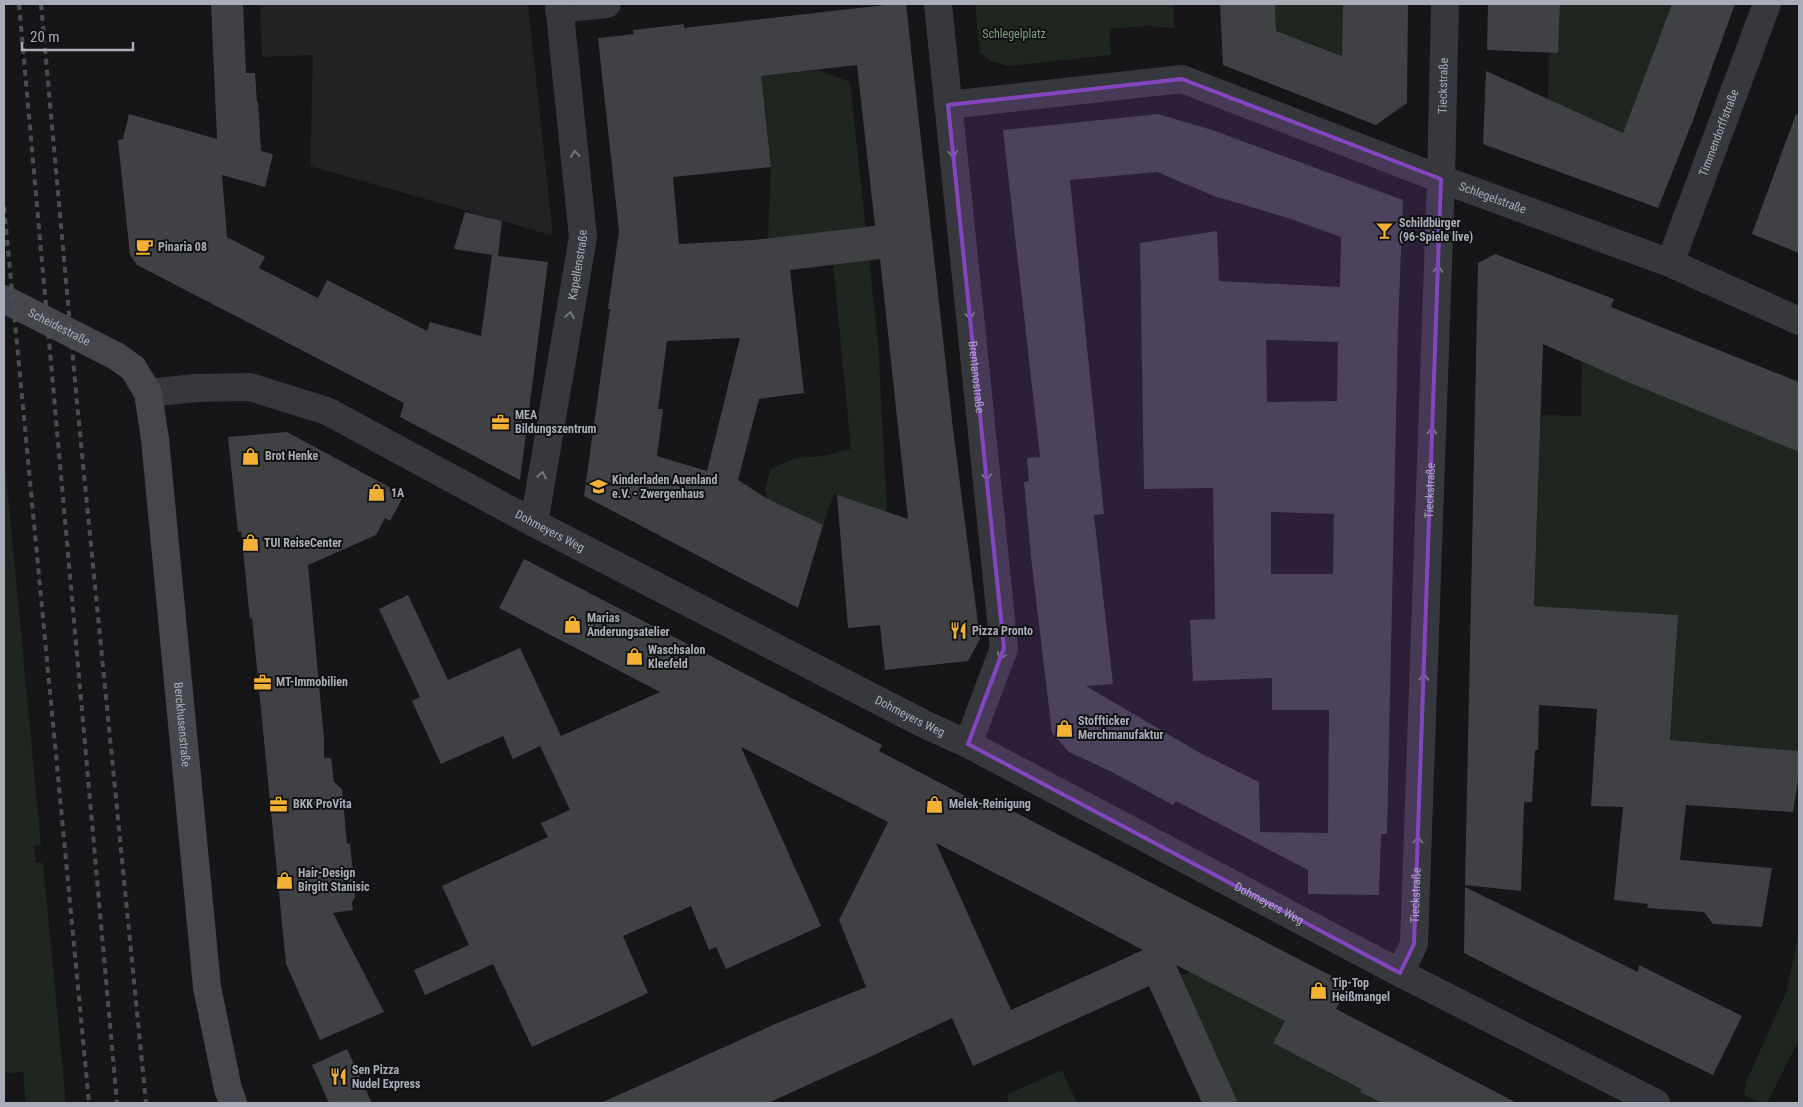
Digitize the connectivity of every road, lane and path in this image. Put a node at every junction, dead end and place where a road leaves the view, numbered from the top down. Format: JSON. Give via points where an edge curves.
{"nodes":[{"id":1,"x":606,"y":4,"type":"edge"},
{"id":2,"x":938,"y":4,"type":"edge"},
{"id":3,"x":1445,"y":4,"type":"edge"},
{"id":4,"x":1767,"y":4,"type":"edge"},
{"id":5,"x":559,"y":7,"type":"edge"},
{"id":6,"x":948,"y":106,"type":"junction"},
{"id":7,"x":1441,"y":179,"type":"junction"},
{"id":8,"x":1670,"y":263,"type":"junction"},
{"id":9,"x":4,"y":299,"type":"edge"},
{"id":10,"x":1799,"y":321,"type":"edge"},
{"id":11,"x":116,"y":356,"type":"joint"},
{"id":12,"x":148,"y":393,"type":"junction"},
{"id":13,"x":534,"y":523,"type":"junction"},
{"id":14,"x":968,"y":744,"type":"junction"},
{"id":15,"x":1400,"y":973,"type":"junction"},
{"id":16,"x":233,"y":1103,"type":"edge"},
{"id":17,"x":1656,"y":1103,"type":"edge"}],
"edges":[{"from":1,"to":5,"type":"street"},
{"from":2,"to":6,"type":"street","name":"Brentanostraße"},
{"from":3,"to":7,"type":"street","name":"Tieckstraße"},
{"from":4,"to":8,"type":"street","name":"Timmendorffstraße"},
{"from":13,"to":5,"type":"street","name":"Kapellenstraße","one_way":true,"via":[[583,237]]},
{"from":6,"to":7,"type":"street","name":"Schlegelstraße","via":[[1182,79]]},
{"from":6,"to":14,"type":"street","name":"Brentanostraße","one_way":true,"via":[[1004,648]]},
{"from":7,"to":8,"type":"street","name":"Schlegelstraße"},
{"from":15,"to":7,"type":"street","name":"Tieckstraße","one_way":true,"via":[[1414,944]]},
{"from":8,"to":10,"type":"street","name":"Schlegelstraße"},
{"from":9,"to":11,"type":"street","name":"Scheidestraße"},
{"from":11,"to":12,"type":"street","name":"Berckhusenstraße","via":[[133,368]]},
{"from":12,"to":13,"type":"street","name":"Dohmeyers Weg","via":[[250,387],[327,411]]},
{"from":12,"to":16,"type":"street","name":"Berckhusenstraße","via":[[207,987]]},
{"from":13,"to":14,"type":"street","name":"Dohmeyers Weg"},
{"from":14,"to":15,"type":"street","name":"Dohmeyers Weg"},
{"from":15,"to":17,"type":"street","name":"Dohmeyers Weg"}]}
